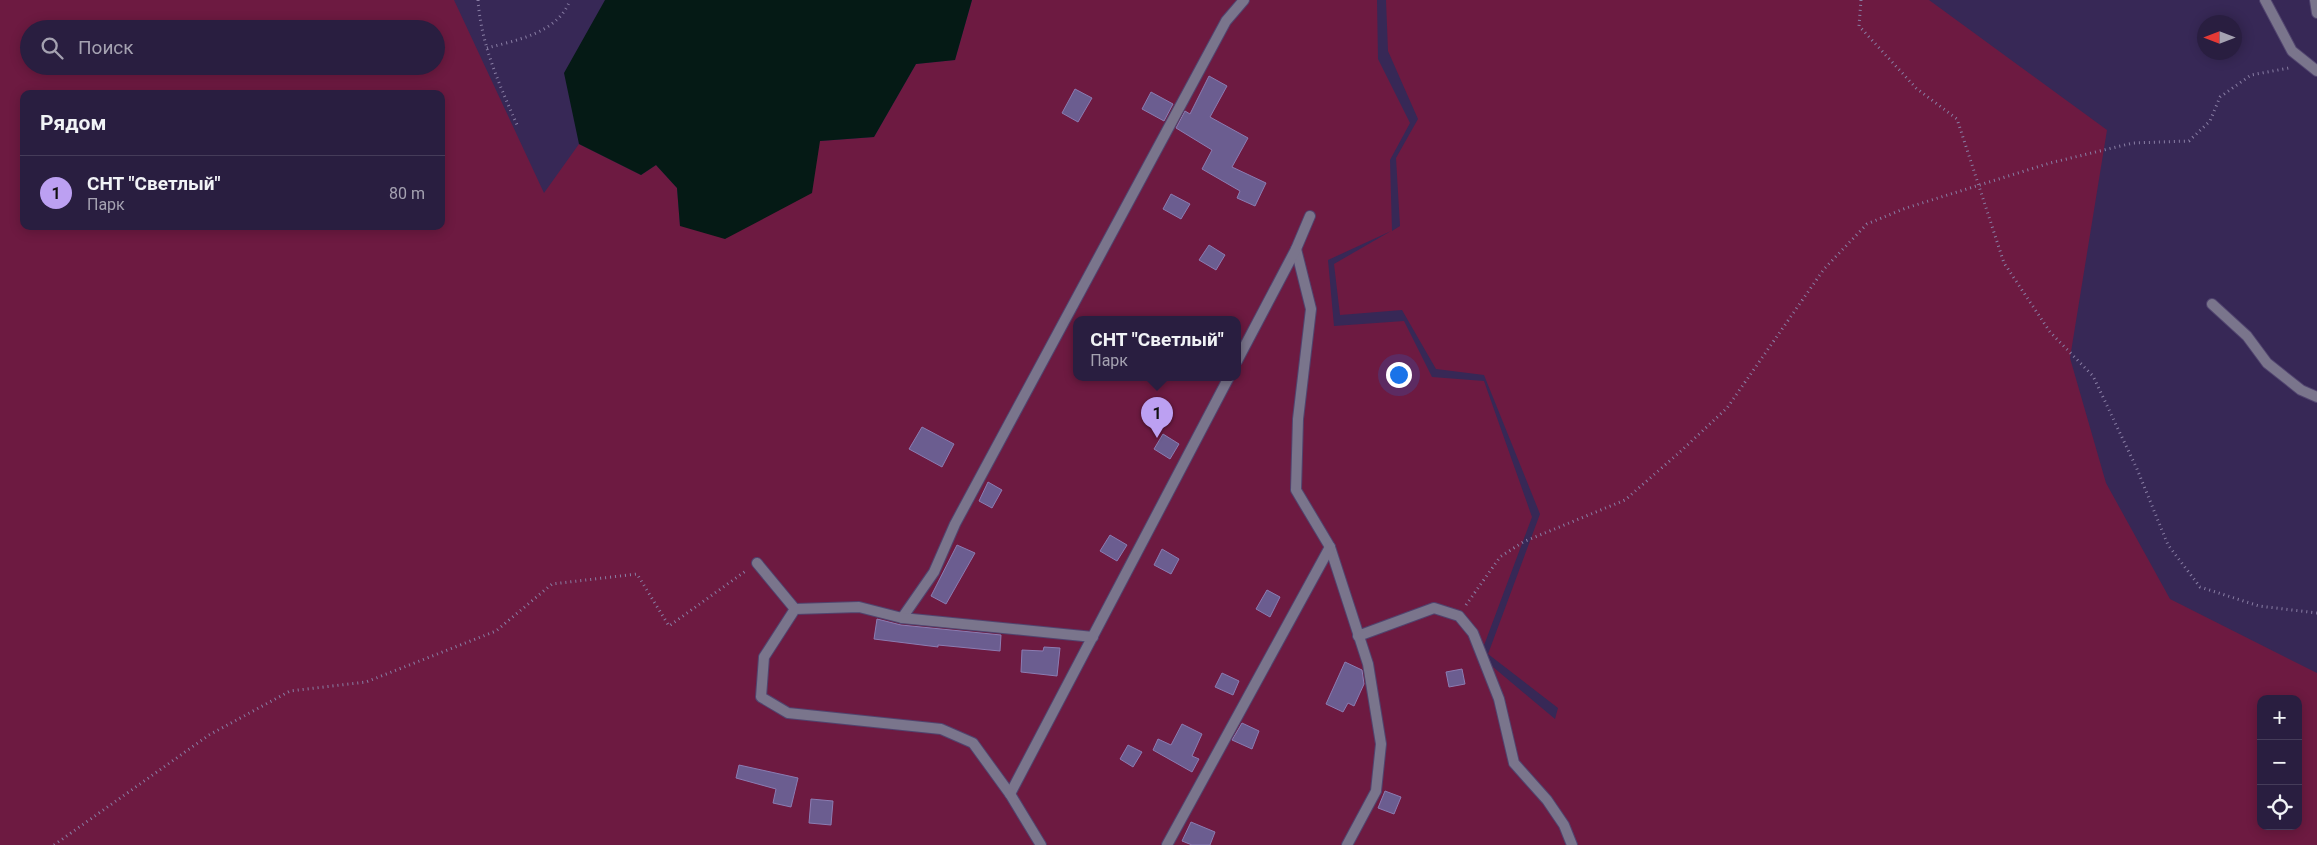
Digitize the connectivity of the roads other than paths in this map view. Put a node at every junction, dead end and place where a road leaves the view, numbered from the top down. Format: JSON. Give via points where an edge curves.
{"nodes":[{"id":1,"x":1244,"y":0,"type":"edge"},
{"id":2,"x":2265,"y":0,"type":"edge"},
{"id":3,"x":2315,"y":0,"type":"edge"},
{"id":4,"x":2317,"y":13,"type":"edge"},
{"id":5,"x":2317,"y":72,"type":"edge"},
{"id":6,"x":1310,"y":216,"type":"dead end"},
{"id":7,"x":1296,"y":249,"type":"junction"},
{"id":8,"x":2212,"y":304,"type":"dead end"},
{"id":9,"x":1241,"y":353,"type":"edge"},
{"id":10,"x":1227,"y":381,"type":"edge"},
{"id":11,"x":2317,"y":397,"type":"edge"},
{"id":12,"x":1330,"y":547,"type":"junction"},
{"id":13,"x":757,"y":563,"type":"road end"},
{"id":14,"x":795,"y":610,"type":"junction"},
{"id":15,"x":902,"y":618,"type":"junction"},
{"id":16,"x":1358,"y":636,"type":"junction"},
{"id":17,"x":1093,"y":637,"type":"junction"},
{"id":18,"x":1010,"y":794,"type":"junction"},
{"id":19,"x":1041,"y":845,"type":"edge"},
{"id":20,"x":1167,"y":845,"type":"edge"},
{"id":21,"x":1347,"y":845,"type":"edge"},
{"id":22,"x":1572,"y":845,"type":"edge"}],
"edges":[{"from":1,"to":15,"type":"street","via":[[1221,29],[954,524],[934,572]]},
{"from":2,"to":5,"type":"street","via":[[2292,51]]},
{"from":3,"to":4,"type":"street"},
{"from":6,"to":7,"type":"street"},
{"from":7,"to":9,"type":"street"},
{"from":7,"to":12,"type":"street","via":[[1311,308],[1298,419],[1296,490]]},
{"from":8,"to":11,"type":"street","via":[[2247,336],[2267,362],[2302,390]]},
{"from":10,"to":17,"type":"street"},
{"from":12,"to":16,"type":"street"},
{"from":12,"to":20,"type":"street"},
{"from":13,"to":14,"type":"street"},
{"from":14,"to":15,"type":"street","via":[[859,607]]},
{"from":14,"to":18,"type":"street","via":[[764,657],[761,697],[788,713],[940,729],[974,743]]},
{"from":15,"to":17,"type":"street"},
{"from":16,"to":21,"type":"street","via":[[1368,664],[1381,744],[1376,791]]},
{"from":16,"to":22,"type":"street","via":[[1434,608],[1459,616],[1473,633],[1499,699],[1514,762],[1547,800],[1564,825]]},
{"from":17,"to":18,"type":"street"},
{"from":18,"to":19,"type":"street"}]}
